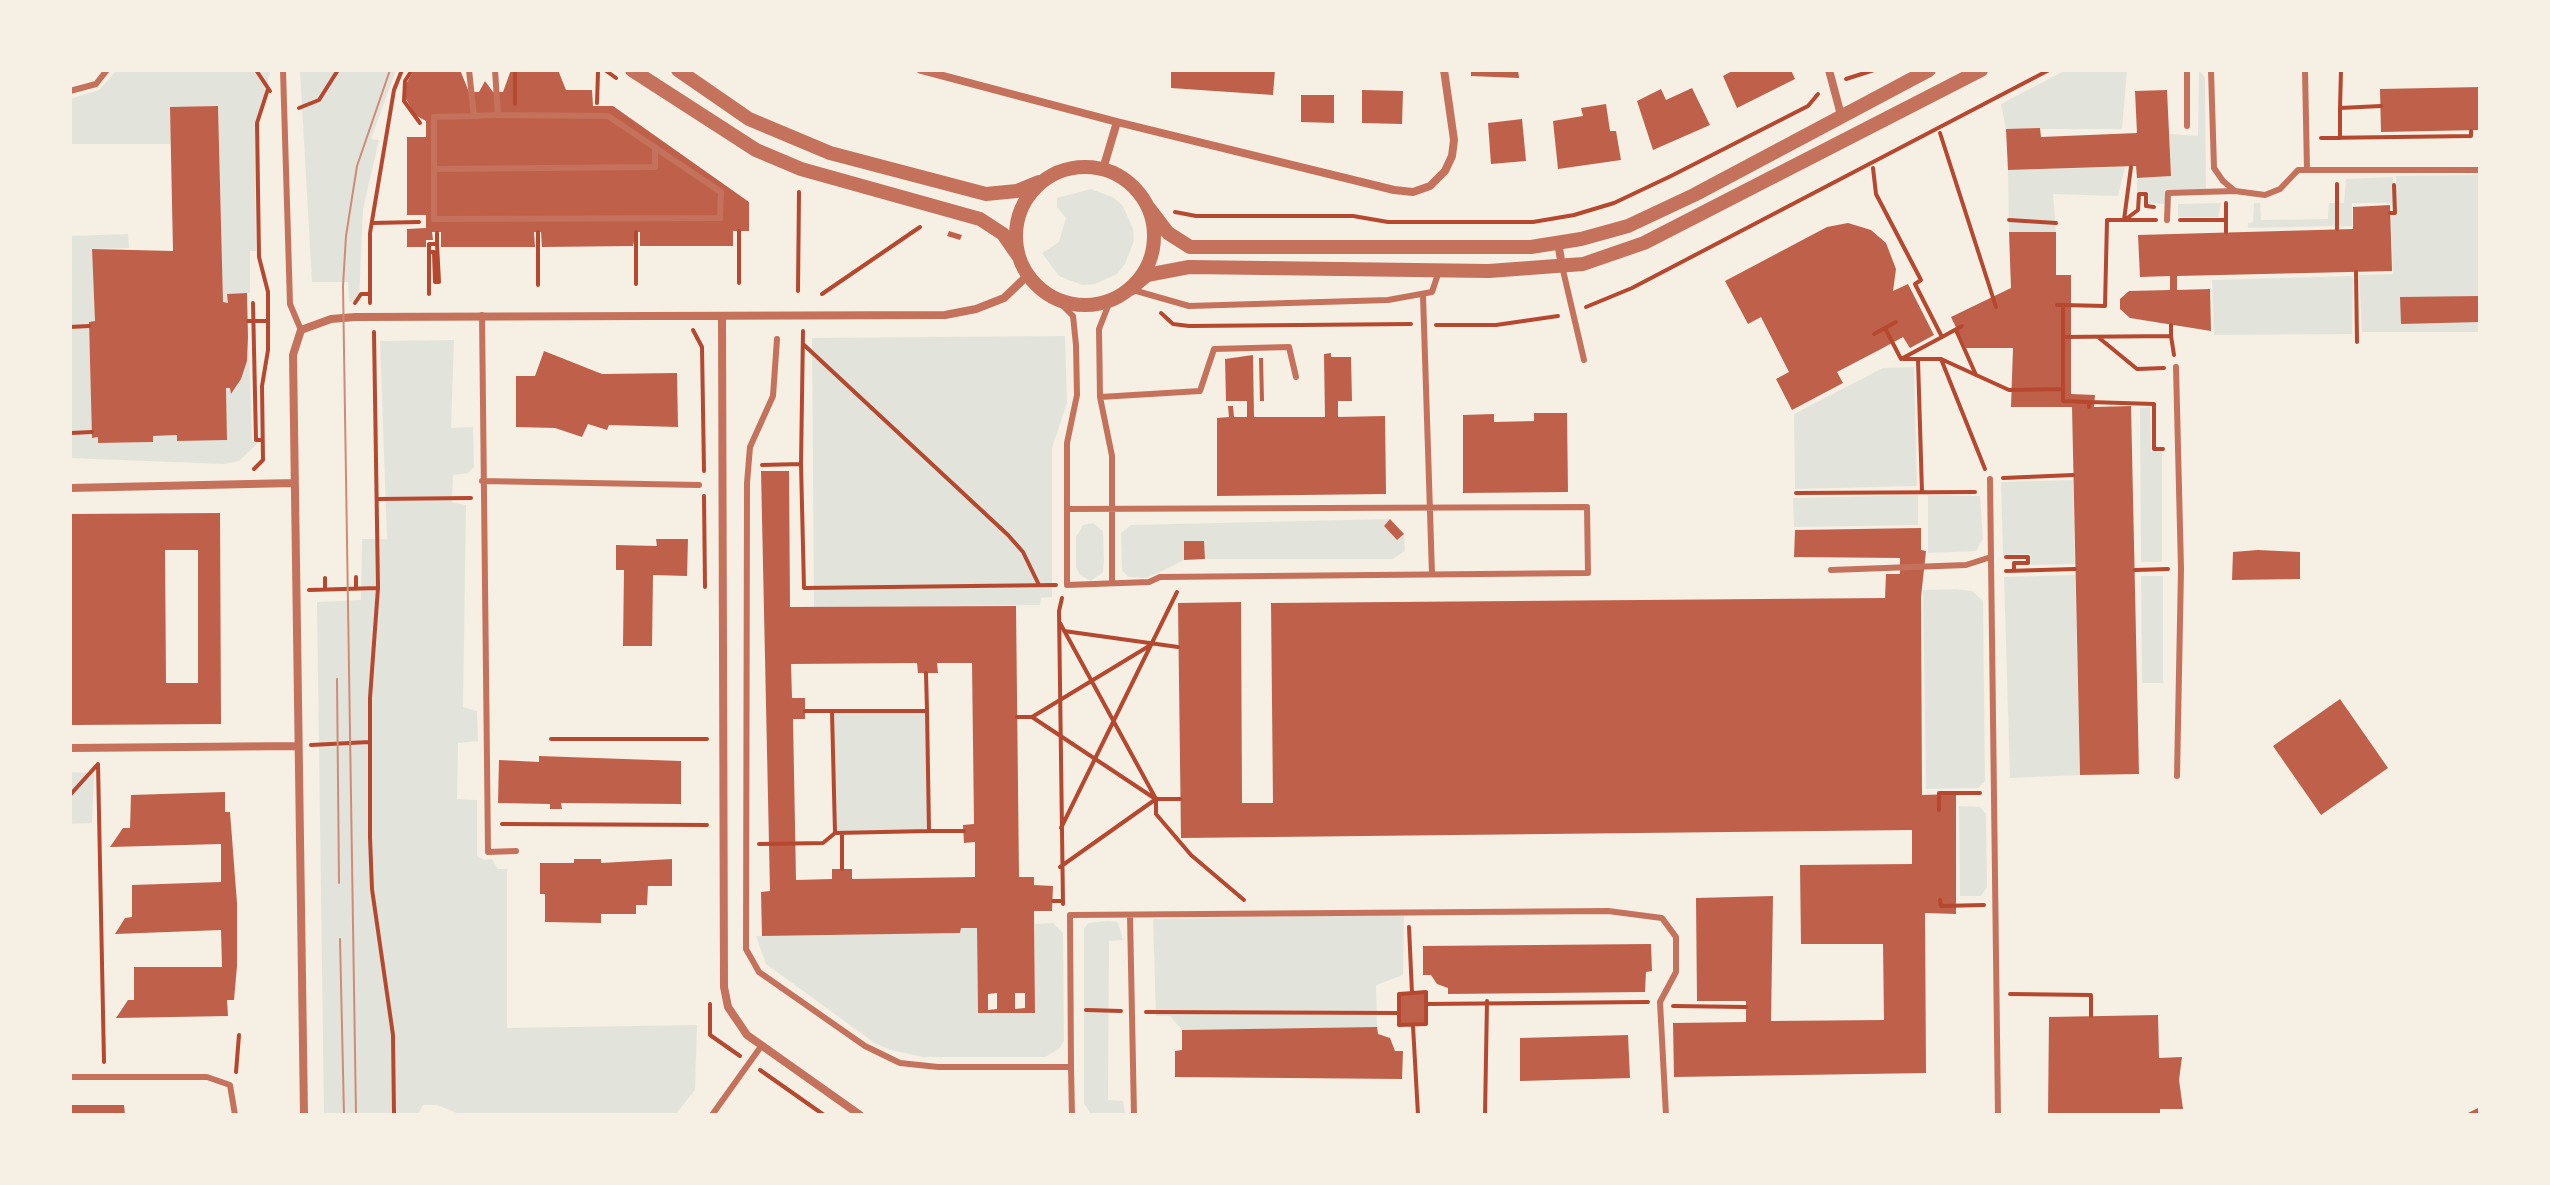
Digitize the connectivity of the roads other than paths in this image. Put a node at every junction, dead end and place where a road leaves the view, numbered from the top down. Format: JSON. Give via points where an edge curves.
{"nodes":[{"id":1,"x":107,"y":70,"type":"edge"},
{"id":2,"x":283,"y":70,"type":"edge"},
{"id":3,"x":469,"y":70,"type":"edge"},
{"id":4,"x":495,"y":70,"type":"edge"},
{"id":5,"x":632,"y":70,"type":"edge"},
{"id":6,"x":678,"y":70,"type":"edge"},
{"id":7,"x":921,"y":70,"type":"edge"},
{"id":8,"x":1444,"y":70,"type":"edge"},
{"id":9,"x":1829,"y":70,"type":"edge"},
{"id":10,"x":1929,"y":70,"type":"edge"},
{"id":11,"x":1981,"y":70,"type":"edge"},
{"id":12,"x":2187,"y":70,"type":"edge"},
{"id":13,"x":2211,"y":70,"type":"edge"},
{"id":14,"x":2305,"y":70,"type":"edge"},
{"id":15,"x":70,"y":91,"type":"edge"},
{"id":16,"x":498,"y":115,"type":"junction"},
{"id":17,"x":1841,"y":115,"type":"junction"},
{"id":18,"x":474,"y":116,"type":"junction"},
{"id":19,"x":1117,"y":122,"type":"junction"},
{"id":20,"x":2187,"y":126,"type":"dead end"},
{"id":21,"x":655,"y":147,"type":"junction"},
{"id":22,"x":434,"y":169,"type":"junction"},
{"id":23,"x":1103,"y":169,"type":"junction"},
{"id":24,"x":2307,"y":170,"type":"junction"},
{"id":25,"x":2480,"y":170,"type":"edge"},
{"id":26,"x":1043,"y":181,"type":"junction"},
{"id":27,"x":2235,"y":191,"type":"junction"},
{"id":28,"x":1149,"y":208,"type":"junction"},
{"id":29,"x":2167,"y":220,"type":"road end"},
{"id":30,"x":1558,"y":242,"type":"junction"},
{"id":31,"x":1440,"y":248,"type":"junction"},
{"id":32,"x":1019,"y":257,"type":"junction"},
{"id":33,"x":1562,"y":266,"type":"junction"},
{"id":34,"x":1440,"y":269,"type":"junction"},
{"id":35,"x":1028,"y":275,"type":"junction"},
{"id":36,"x":1130,"y":289,"type":"junction"},
{"id":37,"x":1423,"y":295,"type":"junction"},
{"id":38,"x":1057,"y":300,"type":"junction"},
{"id":39,"x":1110,"y":301,"type":"junction"},
{"id":40,"x":482,"y":315,"type":"junction"},
{"id":41,"x":722,"y":316,"type":"junction"},
{"id":42,"x":301,"y":330,"type":"junction"},
{"id":43,"x":777,"y":339,"type":"dead end"},
{"id":44,"x":1584,"y":360,"type":"dead end"},
{"id":45,"x":2176,"y":367,"type":"road end"},
{"id":46,"x":1296,"y":377,"type":"dead end"},
{"id":47,"x":1100,"y":397,"type":"junction"},
{"id":48,"x":1990,"y":479,"type":"road end"},
{"id":49,"x":482,"y":481,"type":"junction"},
{"id":50,"x":294,"y":483,"type":"junction"},
{"id":51,"x":699,"y":485,"type":"dead end"},
{"id":52,"x":70,"y":488,"type":"edge"},
{"id":53,"x":1432,"y":508,"type":"junction"},
{"id":54,"x":1067,"y":509,"type":"junction"},
{"id":55,"x":1110,"y":509,"type":"junction"},
{"id":56,"x":1991,"y":557,"type":"junction"},
{"id":57,"x":1831,"y":570,"type":"dead end"},
{"id":58,"x":1432,"y":574,"type":"junction"},
{"id":59,"x":1112,"y":583,"type":"junction"},
{"id":60,"x":297,"y":746,"type":"junction"},
{"id":61,"x":70,"y":748,"type":"edge"},
{"id":62,"x":2177,"y":776,"type":"dead end"},
{"id":63,"x":516,"y":851,"type":"dead end"},
{"id":64,"x":1130,"y":916,"type":"junction"},
{"id":65,"x":762,"y":1045,"type":"junction"},
{"id":66,"x":1071,"y":1067,"type":"junction"},
{"id":67,"x":70,"y":1077,"type":"edge"},
{"id":68,"x":235,"y":1115,"type":"edge"},
{"id":69,"x":304,"y":1115,"type":"edge"},
{"id":70,"x":712,"y":1115,"type":"edge"},
{"id":71,"x":860,"y":1115,"type":"edge"},
{"id":72,"x":1072,"y":1115,"type":"edge"},
{"id":73,"x":1134,"y":1115,"type":"edge"},
{"id":74,"x":1666,"y":1115,"type":"edge"},
{"id":75,"x":1998,"y":1115,"type":"edge"}],
"edges":[{"from":1,"to":15,"type":"lane","via":[[96,84]]},
{"from":2,"to":42,"type":"lane","via":[[290,304]]},
{"from":3,"to":18,"type":"lane"},
{"from":4,"to":16,"type":"lane"},
{"from":5,"to":32,"type":"street","via":[[756,150],[801,169],[980,219],[1003,234]]},
{"from":6,"to":26,"type":"street","via":[[749,119],[830,153],[986,194]]},
{"from":7,"to":19,"type":"street"},
{"from":8,"to":19,"type":"street","via":[[1452,156],[1438,179],[1413,192]]},
{"from":9,"to":17,"type":"street"},
{"from":10,"to":17,"type":"street"},
{"from":11,"to":33,"type":"street","via":[[1644,243]]},
{"from":12,"to":20,"type":"lane"},
{"from":13,"to":27,"type":"lane","via":[[2214,168]]},
{"from":14,"to":24,"type":"lane"},
{"from":16,"to":18,"type":"lane"},
{"from":16,"to":21,"type":"lane","via":[[608,116]]},
{"from":17,"to":30,"type":"street","via":[[1628,226]]},
{"from":18,"to":22,"type":"lane","via":[[434,117]]},
{"from":19,"to":23,"type":"street"},
{"from":21,"to":22,"type":"lane","via":[[655,167]]},
{"from":21,"to":22,"type":"lane","via":[[721,192],[720,218],[434,219]]},
{"from":23,"to":26,"type":"street","via":[[1072,169]]},
{"from":23,"to":28,"type":"street","via":[[1138,190]]},
{"from":24,"to":25,"type":"lane"},
{"from":24,"to":27,"type":"lane","via":[[2298,170],[2280,189],[2265,195]]},
{"from":26,"to":32,"type":"street","via":[[1019,215]]},
{"from":27,"to":29,"type":"lane","via":[[2168,193]]},
{"from":28,"to":31,"type":"street","via":[[1168,233],[1190,247]]},
{"from":28,"to":36,"type":"street","via":[[1153,251]]},
{"from":30,"to":31,"type":"street"},
{"from":30,"to":33,"type":"street"},
{"from":31,"to":34,"type":"street"},
{"from":32,"to":35,"type":"street"},
{"from":33,"to":34,"type":"street"},
{"from":33,"to":44,"type":"lane"},
{"from":34,"to":36,"type":"street","via":[[1189,267],[1147,275]]},
{"from":34,"to":37,"type":"lane","via":[[1438,283]]},
{"from":35,"to":38,"type":"street"},
{"from":35,"to":41,"type":"street","via":[[1004,298],[945,315]]},
{"from":36,"to":37,"type":"lane","via":[[1189,306]]},
{"from":36,"to":39,"type":"street"},
{"from":37,"to":53,"type":"lane"},
{"from":38,"to":39,"type":"street","via":[[1084,305]]},
{"from":38,"to":54,"type":"lane","via":[[1073,316],[1076,329],[1077,395],[1067,443]]},
{"from":39,"to":47,"type":"lane","via":[[1099,329]]},
{"from":40,"to":41,"type":"street"},
{"from":40,"to":42,"type":"street","via":[[331,319]]},
{"from":40,"to":49,"type":"lane"},
{"from":41,"to":65,"type":"street","via":[[724,987],[737,1021]]},
{"from":42,"to":50,"type":"street","via":[[293,355]]},
{"from":43,"to":66,"type":"lane","via":[[773,396],[750,447],[748,465],[749,959],[759,972],[842,1029],[884,1056],[910,1065]]},
{"from":45,"to":62,"type":"lane","via":[[2181,569]]},
{"from":46,"to":47,"type":"lane","via":[[1289,347],[1214,349],[1200,391]]},
{"from":47,"to":55,"type":"lane","via":[[1112,456]]},
{"from":48,"to":56,"type":"lane"},
{"from":49,"to":51,"type":"lane"},
{"from":49,"to":63,"type":"lane","via":[[488,852]]},
{"from":50,"to":52,"type":"street"},
{"from":50,"to":60,"type":"street"},
{"from":53,"to":55,"type":"lane"},
{"from":53,"to":58,"type":"lane"},
{"from":53,"to":58,"type":"lane","via":[[1587,507],[1588,573]]},
{"from":54,"to":55,"type":"lane"},
{"from":54,"to":59,"type":"lane","via":[[1067,585]]},
{"from":55,"to":59,"type":"lane"},
{"from":56,"to":57,"type":"lane","via":[[1966,565]]},
{"from":56,"to":75,"type":"lane"},
{"from":58,"to":59,"type":"lane"},
{"from":60,"to":61,"type":"street"},
{"from":60,"to":69,"type":"street"},
{"from":64,"to":66,"type":"lane","via":[[1070,915]]},
{"from":64,"to":73,"type":"lane"},
{"from":64,"to":74,"type":"lane","via":[[1608,911],[1662,918],[1676,937],[1676,972],[1660,1002]]},
{"from":65,"to":70,"type":"lane"},
{"from":65,"to":71,"type":"street"},
{"from":66,"to":72,"type":"lane"},
{"from":67,"to":68,"type":"lane","via":[[207,1077],[230,1085]]}]}
